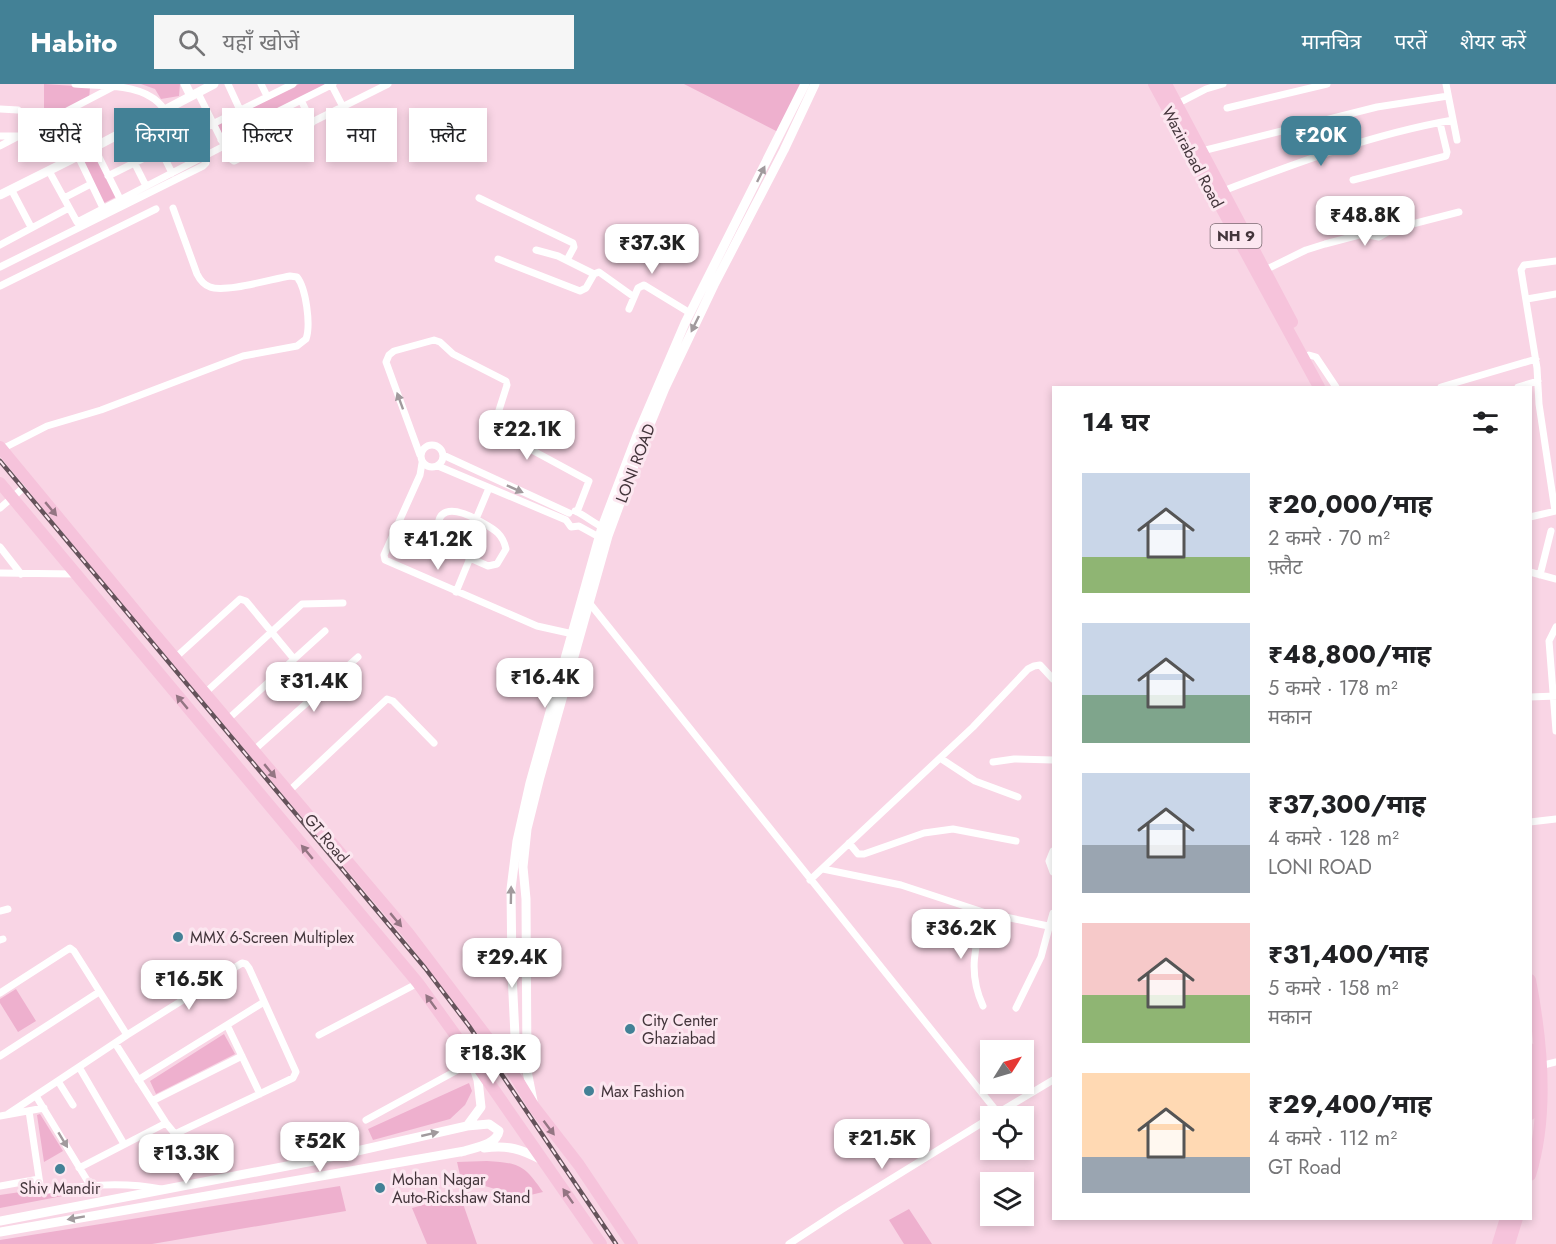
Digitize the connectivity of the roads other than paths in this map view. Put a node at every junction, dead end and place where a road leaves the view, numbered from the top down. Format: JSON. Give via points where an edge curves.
{"nodes":[{"id":1,"x":75,"y":84,"type":"edge"},
{"id":2,"x":185,"y":84,"type":"edge"},
{"id":3,"x":214,"y":84,"type":"edge"},
{"id":4,"x":228,"y":84,"type":"edge"},
{"id":5,"x":261,"y":84,"type":"edge"},
{"id":6,"x":293,"y":84,"type":"edge"},
{"id":7,"x":332,"y":84,"type":"edge"},
{"id":8,"x":368,"y":84,"type":"edge"},
{"id":9,"x":388,"y":84,"type":"edge"},
{"id":10,"x":805,"y":84,"type":"edge"},
{"id":11,"x":815,"y":84,"type":"edge"},
{"id":12,"x":1154,"y":84,"type":"edge"},
{"id":13,"x":1166,"y":84,"type":"edge"},
{"id":14,"x":1223,"y":84,"type":"edge"},
{"id":15,"x":1327,"y":84,"type":"edge"},
{"id":16,"x":1446,"y":84,"type":"edge"},
{"id":17,"x":113,"y":87,"type":"junction"},
{"id":18,"x":372,"y":92,"type":"junction"},
{"id":19,"x":194,"y":94,"type":"junction"},
{"id":20,"x":267,"y":96,"type":"junction"},
{"id":21,"x":1448,"y":96,"type":"junction"},
{"id":22,"x":301,"y":100,"type":"junction"},
{"id":23,"x":1177,"y":104,"type":"junction"},
{"id":24,"x":74,"y":108,"type":"edge"},
{"id":25,"x":168,"y":108,"type":"joint"},
{"id":26,"x":239,"y":108,"type":"edge"},
{"id":27,"x":244,"y":108,"type":"edge"},
{"id":28,"x":285,"y":108,"type":"edge"},
{"id":29,"x":305,"y":108,"type":"edge"},
{"id":30,"x":343,"y":108,"type":"joint"},
{"id":31,"x":1227,"y":108,"type":"dead end"},
{"id":32,"x":0,"y":109,"type":"edge"},
{"id":33,"x":18,"y":110,"type":"dead end"},
{"id":34,"x":222,"y":119,"type":"edge"},
{"id":35,"x":1453,"y":120,"type":"junction"},
{"id":36,"x":213,"y":123,"type":"junction"},
{"id":37,"x":1440,"y":123,"type":"junction"},
{"id":38,"x":210,"y":124,"type":"edge"},
{"id":39,"x":0,"y":136,"type":"edge"},
{"id":40,"x":18,"y":136,"type":"edge"},
{"id":41,"x":18,"y":137,"type":"edge"},
{"id":42,"x":1457,"y":140,"type":"dead end"},
{"id":43,"x":222,"y":141,"type":"edge"},
{"id":44,"x":0,"y":146,"type":"edge"},
{"id":45,"x":1202,"y":151,"type":"junction"},
{"id":46,"x":66,"y":162,"type":"edge"},
{"id":47,"x":81,"y":162,"type":"edge"},
{"id":48,"x":101,"y":162,"type":"edge"},
{"id":49,"x":135,"y":162,"type":"joint"},
{"id":50,"x":166,"y":162,"type":"edge"},
{"id":51,"x":193,"y":162,"type":"edge"},
{"id":52,"x":205,"y":162,"type":"edge"},
{"id":53,"x":49,"y":171,"type":"junction"},
{"id":54,"x":172,"y":173,"type":"junction"},
{"id":55,"x":108,"y":176,"type":"junction"},
{"id":56,"x":1353,"y":180,"type":"dead end"},
{"id":57,"x":91,"y":184,"type":"junction"},
{"id":58,"x":146,"y":186,"type":"junction"},
{"id":59,"x":11,"y":189,"type":"junction"},
{"id":60,"x":1223,"y":191,"type":"junction"},
{"id":61,"x":0,"y":195,"type":"edge"},
{"id":62,"x":63,"y":198,"type":"junction"},
{"id":63,"x":479,"y":198,"type":"dead end"},
{"id":64,"x":120,"y":199,"type":"junction"},
{"id":65,"x":69,"y":208,"type":"junction"},
{"id":66,"x":103,"y":208,"type":"junction"},
{"id":67,"x":173,"y":208,"type":"dead end"},
{"id":68,"x":156,"y":209,"type":"dead end"},
{"id":69,"x":1459,"y":212,"type":"dead end"},
{"id":70,"x":31,"y":227,"type":"junction"},
{"id":71,"x":0,"y":245,"type":"edge"},
{"id":72,"x":536,"y":250,"type":"dead end"},
{"id":73,"x":498,"y":259,"type":"dead end"},
{"id":74,"x":567,"y":260,"type":"junction"},
{"id":75,"x":1556,"y":261,"type":"edge"},
{"id":76,"x":0,"y":267,"type":"edge"},
{"id":77,"x":1265,"y":270,"type":"junction"},
{"id":78,"x":594,"y":274,"type":"junction"},
{"id":79,"x":0,"y":286,"type":"edge"},
{"id":80,"x":1556,"y":294,"type":"edge"},
{"id":81,"x":634,"y":297,"type":"junction"},
{"id":82,"x":1527,"y":299,"type":"junction"},
{"id":83,"x":629,"y":309,"type":"dead end"},
{"id":84,"x":690,"y":313,"type":"junction"},
{"id":85,"x":1309,"y":355,"type":"junction"},
{"id":86,"x":1536,"y":359,"type":"junction"},
{"id":87,"x":1538,"y":381,"type":"junction"},
{"id":88,"x":1318,"y":386,"type":"edge"},
{"id":89,"x":1326,"y":386,"type":"edge"},
{"id":90,"x":1335,"y":386,"type":"edge"},
{"id":91,"x":1444,"y":386,"type":"edge"},
{"id":92,"x":1521,"y":386,"type":"edge"},
{"id":93,"x":1,"y":448,"type":"edge"},
{"id":94,"x":443,"y":455,"type":"junction"},
{"id":95,"x":421,"y":459,"type":"junction"},
{"id":96,"x":438,"y":466,"type":"junction"},
{"id":97,"x":0,"y":483,"type":"edge"},
{"id":98,"x":29,"y":483,"type":"junction"},
{"id":99,"x":489,"y":488,"type":"junction"},
{"id":100,"x":12,"y":498,"type":"junction"},
{"id":101,"x":0,"y":508,"type":"edge"},
{"id":102,"x":1556,"y":511,"type":"edge"},
{"id":103,"x":574,"y":515,"type":"junction"},
{"id":104,"x":1532,"y":517,"type":"edge"},
{"id":105,"x":476,"y":519,"type":"junction"},
{"id":106,"x":579,"y":526,"type":"junction"},
{"id":107,"x":602,"y":527,"type":"junction"},
{"id":108,"x":1551,"y":531,"type":"dead end"},
{"id":109,"x":599,"y":537,"type":"junction"},
{"id":110,"x":0,"y":547,"type":"edge"},
{"id":111,"x":470,"y":558,"type":"junction"},
{"id":112,"x":1532,"y":572,"type":"edge"},
{"id":113,"x":0,"y":573,"type":"edge"},
{"id":114,"x":21,"y":574,"type":"junction"},
{"id":115,"x":75,"y":574,"type":"junction"},
{"id":116,"x":1540,"y":574,"type":"junction"},
{"id":117,"x":1556,"y":579,"type":"edge"},
{"id":118,"x":456,"y":592,"type":"junction"},
{"id":119,"x":585,"y":599,"type":"junction"},
{"id":120,"x":342,"y":603,"type":"dead end"},
{"id":121,"x":1556,"y":627,"type":"edge"},
{"id":122,"x":325,"y":631,"type":"dead end"},
{"id":123,"x":271,"y":632,"type":"junction"},
{"id":124,"x":573,"y":634,"type":"junction"},
{"id":125,"x":358,"y":657,"type":"dead end"},
{"id":126,"x":175,"y":658,"type":"junction"},
{"id":127,"x":294,"y":659,"type":"junction"},
{"id":128,"x":1052,"y":678,"type":"edge"},
{"id":129,"x":205,"y":693,"type":"junction"},
{"id":130,"x":1555,"y":696,"type":"edge"},
{"id":131,"x":1532,"y":697,"type":"edge"},
{"id":132,"x":227,"y":720,"type":"junction"},
{"id":133,"x":1556,"y":731,"type":"edge"},
{"id":134,"x":547,"y":737,"type":"junction"},
{"id":135,"x":434,"y":743,"type":"dead end"},
{"id":136,"x":253,"y":751,"type":"junction"},
{"id":137,"x":940,"y":758,"type":"junction"},
{"id":138,"x":1052,"y":760,"type":"edge"},
{"id":139,"x":993,"y":762,"type":"dead end"},
{"id":140,"x":288,"y":792,"type":"junction"},
{"id":141,"x":1018,"y":797,"type":"dead end"},
{"id":142,"x":1556,"y":819,"type":"edge"},
{"id":143,"x":1532,"y":822,"type":"edge"},
{"id":144,"x":1016,"y":841,"type":"dead end"},
{"id":145,"x":849,"y":843,"type":"junction"},
{"id":146,"x":1052,"y":854,"type":"edge"},
{"id":147,"x":518,"y":866,"type":"junction"},
{"id":148,"x":823,"y":869,"type":"junction"},
{"id":149,"x":1052,"y":869,"type":"edge"},
{"id":150,"x":810,"y":880,"type":"junction"},
{"id":151,"x":986,"y":912,"type":"junction"},
{"id":152,"x":1051,"y":926,"type":"edge"},
{"id":153,"x":418,"y":983,"type":"junction"},
{"id":154,"x":1532,"y":991,"type":"edge"},
{"id":155,"x":99,"y":992,"type":"junction"},
{"id":156,"x":0,"y":993,"type":"edge"},
{"id":157,"x":264,"y":1002,"type":"junction"},
{"id":158,"x":983,"y":1006,"type":"dead end"},
{"id":159,"x":1016,"y":1008,"type":"dead end"},
{"id":160,"x":227,"y":1025,"type":"junction"},
{"id":161,"x":127,"y":1035,"type":"junction"},
{"id":162,"x":319,"y":1035,"type":"dead end"},
{"id":163,"x":114,"y":1043,"type":"junction"},
{"id":164,"x":0,"y":1056,"type":"edge"},
{"id":165,"x":242,"y":1056,"type":"junction"},
{"id":166,"x":473,"y":1062,"type":"junction"},
{"id":167,"x":1556,"y":1062,"type":"edge"},
{"id":168,"x":1540,"y":1066,"type":"junction"},
{"id":169,"x":79,"y":1067,"type":"junction"},
{"id":170,"x":138,"y":1080,"type":"junction"},
{"id":171,"x":517,"y":1080,"type":"junction"},
{"id":172,"x":58,"y":1081,"type":"junction"},
{"id":173,"x":1052,"y":1081,"type":"edge"},
{"id":174,"x":260,"y":1094,"type":"junction"},
{"id":175,"x":36,"y":1096,"type":"junction"},
{"id":176,"x":152,"y":1101,"type":"junction"},
{"id":177,"x":73,"y":1105,"type":"dead end"},
{"id":178,"x":986,"y":1106,"type":"edge"},
{"id":179,"x":1010,"y":1106,"type":"edge"},
{"id":180,"x":534,"y":1107,"type":"junction"},
{"id":181,"x":44,"y":1108,"type":"junction"},
{"id":182,"x":29,"y":1111,"type":"junction"},
{"id":183,"x":4,"y":1115,"type":"edge"},
{"id":184,"x":366,"y":1120,"type":"dead end"},
{"id":185,"x":166,"y":1123,"type":"junction"},
{"id":186,"x":980,"y":1125,"type":"edge"},
{"id":187,"x":467,"y":1126,"type":"junction"},
{"id":188,"x":405,"y":1140,"type":"junction"},
{"id":189,"x":124,"y":1144,"type":"junction"},
{"id":190,"x":460,"y":1152,"type":"junction"},
{"id":191,"x":542,"y":1160,"type":"junction"},
{"id":192,"x":408,"y":1161,"type":"junction"},
{"id":193,"x":1532,"y":1164,"type":"edge"},
{"id":194,"x":79,"y":1168,"type":"junction"},
{"id":195,"x":39,"y":1179,"type":"junction"},
{"id":196,"x":90,"y":1185,"type":"junction"},
{"id":197,"x":0,"y":1186,"type":"edge"},
{"id":198,"x":167,"y":1190,"type":"junction"},
{"id":199,"x":1505,"y":1220,"type":"edge"},
{"id":200,"x":1516,"y":1220,"type":"edge"},
{"id":201,"x":0,"y":1221,"type":"edge"},
{"id":202,"x":0,"y":1232,"type":"edge"},
{"id":203,"x":601,"y":1244,"type":"edge"},
{"id":204,"x":632,"y":1244,"type":"edge"},
{"id":205,"x":789,"y":1244,"type":"edge"},
{"id":206,"x":1498,"y":1244,"type":"edge"},
{"id":207,"x":1509,"y":1244,"type":"edge"}],
"edges":[{"from":1,"to":17,"type":"street"},
{"from":2,"to":19,"type":"street"},
{"from":3,"to":19,"type":"street"},
{"from":4,"to":26,"type":"street"},
{"from":5,"to":20,"type":"street"},
{"from":6,"to":20,"type":"street"},
{"from":7,"to":22,"type":"street"},
{"from":7,"to":30,"type":"street"},
{"from":8,"to":18,"type":"street"},
{"from":9,"to":18,"type":"street"},
{"from":84,"to":10,"type":"street","name":"LONI ROAD","one_way":true},
{"from":11,"to":119,"type":"street","name":"LONI ROAD","one_way":true,"via":[[665,388]]},
{"from":12,"to":88,"type":"highway","name":"Wazirabad Road","number":"NH 9"},
{"from":13,"to":23,"type":"highway","name":"Wazirabad Road","number":"NH 9"},
{"from":14,"to":23,"type":"street"},
{"from":15,"to":31,"type":"street"},
{"from":16,"to":21,"type":"street"},
{"from":17,"to":24,"type":"street"},
{"from":17,"to":25,"type":"street","via":[[149,95]]},
{"from":18,"to":30,"type":"street"},
{"from":19,"to":25,"type":"street"},
{"from":19,"to":36,"type":"street"},
{"from":20,"to":27,"type":"street"},
{"from":21,"to":35,"type":"street"},
{"from":21,"to":45,"type":"street","via":[[1377,107]]},
{"from":22,"to":28,"type":"street"},
{"from":22,"to":29,"type":"street"},
{"from":23,"to":45,"type":"highway","name":"Wazirabad Road","number":"NH 9"},
{"from":32,"to":33,"type":"street"},
{"from":34,"to":36,"type":"street"},
{"from":35,"to":37,"type":"street"},
{"from":35,"to":42,"type":"street"},
{"from":36,"to":38,"type":"street"},
{"from":36,"to":43,"type":"street"},
{"from":37,"to":56,"type":"street","via":[[1446,156]]},
{"from":37,"to":60,"type":"street","via":[[1346,146]]},
{"from":39,"to":40,"type":"street"},
{"from":41,"to":44,"type":"street"},
{"from":45,"to":60,"type":"highway","name":"Wazirabad Road","number":"NH 9"},
{"from":46,"to":53,"type":"street"},
{"from":47,"to":57,"type":"street"},
{"from":48,"to":55,"type":"street"},
{"from":49,"to":55,"type":"street"},
{"from":49,"to":58,"type":"street"},
{"from":50,"to":54,"type":"street"},
{"from":51,"to":54,"type":"street"},
{"from":52,"to":76,"type":"street"},
{"from":53,"to":59,"type":"street"},
{"from":53,"to":62,"type":"street"},
{"from":54,"to":58,"type":"street"},
{"from":55,"to":64,"type":"street"},
{"from":57,"to":62,"type":"street"},
{"from":57,"to":66,"type":"street"},
{"from":58,"to":64,"type":"street"},
{"from":59,"to":61,"type":"street"},
{"from":59,"to":70,"type":"street"},
{"from":60,"to":77,"type":"highway","name":"Wazirabad Road","number":"NH 9"},
{"from":62,"to":65,"type":"street"},
{"from":63,"to":74,"type":"street","via":[[572,242],[574,247]]},
{"from":64,"to":66,"type":"street"},
{"from":65,"to":66,"type":"street","via":[[77,222]]},
{"from":65,"to":70,"type":"street"},
{"from":67,"to":93,"type":"street","via":[[197,274],[209,287],[229,288],[297,277],[302,284],[309,323],[306,339],[297,346],[243,356],[101,410],[47,426]]},
{"from":68,"to":79,"type":"street"},
{"from":69,"to":77,"type":"street","via":[[1394,229],[1379,237],[1363,234],[1314,247]]},
{"from":70,"to":71,"type":"street"},
{"from":72,"to":74,"type":"street"},
{"from":73,"to":78,"type":"street","via":[[580,291],[585,290]]},
{"from":74,"to":78,"type":"street"},
{"from":75,"to":82,"type":"street","via":[[1522,267]]},
{"from":77,"to":85,"type":"highway","name":"Wazirabad Road","number":"NH 9"},
{"from":78,"to":81,"type":"street","via":[[601,273]]},
{"from":80,"to":82,"type":"street"},
{"from":81,"to":83,"type":"street"},
{"from":81,"to":84,"type":"street","via":[[644,285]]},
{"from":82,"to":86,"type":"street"},
{"from":84,"to":107,"type":"street","name":"LONI ROAD"},
{"from":85,"to":89,"type":"highway","name":"Wazirabad Road","number":"NH 9"},
{"from":85,"to":90,"type":"street","via":[[1316,357]]},
{"from":86,"to":87,"type":"street"},
{"from":86,"to":91,"type":"street"},
{"from":87,"to":92,"type":"street"},
{"from":87,"to":102,"type":"street"},
{"from":93,"to":98,"type":"highway","name":"GT Road"},
{"from":94,"to":95,"type":"street","via":[[440,448],[426,446]]},
{"from":94,"to":96,"type":"street"},
{"from":94,"to":103,"type":"street","one_way":true},
{"from":95,"to":96,"type":"street","via":[[428,467]]},
{"from":95,"to":103,"type":"street","one_way":true,"via":[[386,362],[394,351],[434,340],[506,381],[493,429],[589,481]]},
{"from":95,"to":118,"type":"street","via":[[420,475],[384,558]]},
{"from":96,"to":99,"type":"street"},
{"from":97,"to":100,"type":"highway","name":"GT Road"},
{"from":98,"to":100,"type":"street"},
{"from":98,"to":126,"type":"highway","name":"GT Road","one_way":true},
{"from":99,"to":103,"type":"street"},
{"from":99,"to":105,"type":"street"},
{"from":100,"to":101,"type":"street"},
{"from":100,"to":115,"type":"highway","name":"GT Road"},
{"from":102,"to":104,"type":"street"},
{"from":103,"to":106,"type":"street","via":[[582,522]]},
{"from":103,"to":106,"type":"street","via":[[571,527]]},
{"from":103,"to":107,"type":"street"},
{"from":105,"to":111,"type":"street","via":[[504,538],[506,549],[497,564],[488,566]]},
{"from":105,"to":111,"type":"street","via":[[455,510],[446,512],[438,529],[440,539]]},
{"from":106,"to":109,"type":"street"},
{"from":107,"to":109,"type":"street","name":"LONI ROAD"},
{"from":108,"to":116,"type":"street"},
{"from":109,"to":119,"type":"street","name":"LONI ROAD"},
{"from":110,"to":114,"type":"street"},
{"from":111,"to":118,"type":"street"},
{"from":112,"to":116,"type":"street"},
{"from":113,"to":114,"type":"street"},
{"from":114,"to":115,"type":"street"},
{"from":153,"to":115,"type":"highway","name":"GT Road","one_way":true},
{"from":116,"to":117,"type":"street"},
{"from":118,"to":124,"type":"street","via":[[537,626]]},
{"from":119,"to":124,"type":"street","name":"LONI ROAD"},
{"from":119,"to":134,"type":"street","name":"LONI ROAD"},
{"from":119,"to":150,"type":"street"},
{"from":120,"to":123,"type":"street","via":[[302,604]]},
{"from":121,"to":130,"type":"street","via":[[1549,642]]},
{"from":122,"to":127,"type":"street"},
{"from":123,"to":126,"type":"street","via":[[246,601],[240,599]]},
{"from":123,"to":127,"type":"street"},
{"from":123,"to":129,"type":"street"},
{"from":124,"to":134,"type":"street","name":"LONI ROAD"},
{"from":125,"to":136,"type":"street"},
{"from":126,"to":129,"type":"highway","name":"GT Road"},
{"from":127,"to":132,"type":"street"},
{"from":128,"to":137,"type":"street","via":[[1040,665],[1028,669]]},
{"from":129,"to":132,"type":"highway","name":"GT Road"},
{"from":130,"to":131,"type":"street"},
{"from":130,"to":133,"type":"street"},
{"from":132,"to":136,"type":"highway","name":"GT Road"},
{"from":134,"to":147,"type":"street","name":"LONI ROAD"},
{"from":135,"to":140,"type":"street","via":[[387,699]]},
{"from":136,"to":140,"type":"highway","name":"GT Road","one_way":true},
{"from":137,"to":141,"type":"street","via":[[975,782]]},
{"from":137,"to":145,"type":"street"},
{"from":138,"to":139,"type":"street"},
{"from":140,"to":171,"type":"highway","name":"GT Road","one_way":true,"via":[[408,933]]},
{"from":142,"to":143,"type":"street"},
{"from":144,"to":145,"type":"street","via":[[953,829],[924,833],[864,854],[858,854]]},
{"from":145,"to":148,"type":"street"},
{"from":146,"to":149,"type":"street"},
{"from":171,"to":147,"type":"street","one_way":true,"via":[[511,889]]},
{"from":147,"to":180,"type":"street","via":[[526,898],[527,1071]]},
{"from":148,"to":150,"type":"street"},
{"from":148,"to":151,"type":"street","via":[[919,890]]},
{"from":150,"to":178,"type":"street"},
{"from":151,"to":152,"type":"street"},
{"from":151,"to":158,"type":"street","via":[[974,947],[975,985]]},
{"from":152,"to":159,"type":"street"},
{"from":153,"to":162,"type":"street"},
{"from":166,"to":153,"type":"highway","name":"GT Road","one_way":true},
{"from":154,"to":168,"type":"highway"},
{"from":155,"to":156,"type":"street","via":[[70,948]]},
{"from":155,"to":161,"type":"street"},
{"from":155,"to":164,"type":"street"},
{"from":157,"to":160,"type":"street"},
{"from":157,"to":161,"type":"street","via":[[249,968],[242,963]]},
{"from":157,"to":174,"type":"street","via":[[296,1072],[293,1078]]},
{"from":160,"to":165,"type":"street"},
{"from":160,"to":170,"type":"street"},
{"from":161,"to":163,"type":"street"},
{"from":163,"to":169,"type":"street"},
{"from":163,"to":170,"type":"street"},
{"from":165,"to":174,"type":"street"},
{"from":165,"to":176,"type":"street"},
{"from":166,"to":184,"type":"street"},
{"from":166,"to":187,"type":"street","via":[[481,1107]]},
{"from":166,"to":191,"type":"highway","name":"GT Road"},
{"from":167,"to":168,"type":"street"},
{"from":168,"to":193,"type":"highway","via":[[1539,1127]]},
{"from":169,"to":172,"type":"street"},
{"from":169,"to":189,"type":"street"},
{"from":170,"to":176,"type":"street"},
{"from":171,"to":180,"type":"highway","name":"GT Road"},
{"from":172,"to":175,"type":"street"},
{"from":172,"to":177,"type":"street"},
{"from":173,"to":179,"type":"street"},
{"from":174,"to":185,"type":"street","via":[[179,1134]]},
{"from":175,"to":181,"type":"street"},
{"from":175,"to":183,"type":"street"},
{"from":176,"to":185,"type":"street"},
{"from":180,"to":204,"type":"highway","name":"GT Road","one_way":true},
{"from":181,"to":182,"type":"street"},
{"from":181,"to":194,"type":"street","one_way":true},
{"from":182,"to":183,"type":"street"},
{"from":182,"to":195,"type":"street"},
{"from":185,"to":189,"type":"street"},
{"from":186,"to":205,"type":"street"},
{"from":188,"to":187,"type":"street","one_way":true},
{"from":187,"to":190,"type":"street","via":[[489,1124],[499,1131],[498,1137]]},
{"from":188,"to":192,"type":"street"},
{"from":188,"to":198,"type":"street"},
{"from":189,"to":194,"type":"street"},
{"from":190,"to":191,"type":"street","via":[[509,1146]]},
{"from":190,"to":192,"type":"street"},
{"from":203,"to":191,"type":"highway","name":"GT Road","one_way":true},
{"from":192,"to":202,"type":"street","one_way":true},
{"from":194,"to":196,"type":"street"},
{"from":195,"to":196,"type":"street","via":[[41,1191]]},
{"from":195,"to":197,"type":"street"},
{"from":196,"to":198,"type":"street"},
{"from":198,"to":201,"type":"street"},
{"from":199,"to":206,"type":"highway"},
{"from":200,"to":207,"type":"highway"}]}
